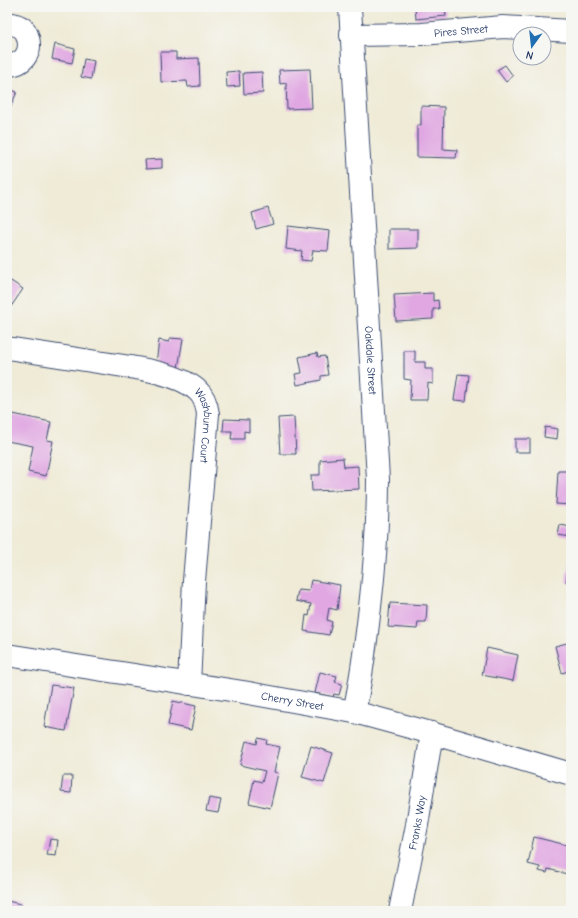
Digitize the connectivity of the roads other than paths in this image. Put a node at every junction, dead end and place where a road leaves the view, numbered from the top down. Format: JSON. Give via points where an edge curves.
{"nodes":[{"id":1,"x":350,"y":7,"type":"edge"},
{"id":2,"x":7,"y":23,"type":"edge"},
{"id":3,"x":571,"y":30,"type":"edge"},
{"id":4,"x":351,"y":35,"type":"junction"},
{"id":5,"x":7,"y":65,"type":"edge"},
{"id":6,"x":7,"y":348,"type":"edge"},
{"id":7,"x":7,"y":655,"type":"edge"},
{"id":8,"x":189,"y":684,"type":"junction"},
{"id":9,"x":354,"y":712,"type":"junction"},
{"id":10,"x":432,"y":733,"type":"junction"},
{"id":11,"x":571,"y":774,"type":"edge"},
{"id":12,"x":400,"y":911,"type":"edge"}],
"edges":[{"from":1,"to":4,"type":"street","name":"Oakdale Street"},
{"from":2,"to":5,"type":"street","via":[[23,28],[29,43],[26,58]]},
{"from":3,"to":4,"type":"street","name":"Pires Street","via":[[503,28],[422,34]]},
{"from":4,"to":9,"type":"street","name":"Oakdale Street","via":[[378,486],[373,582],[364,659]]},
{"from":6,"to":8,"type":"street","name":"Washburn Court","via":[[144,370],[189,384],[202,395],[208,414],[194,581]]},
{"from":7,"to":8,"type":"street","name":"Cherry Street"},
{"from":8,"to":9,"type":"street","name":"Cherry Street"},
{"from":9,"to":10,"type":"street","name":"Cherry Street"},
{"from":10,"to":11,"type":"street","name":"Cherry Street"},
{"from":10,"to":12,"type":"street","name":"Franks Way"}]}
